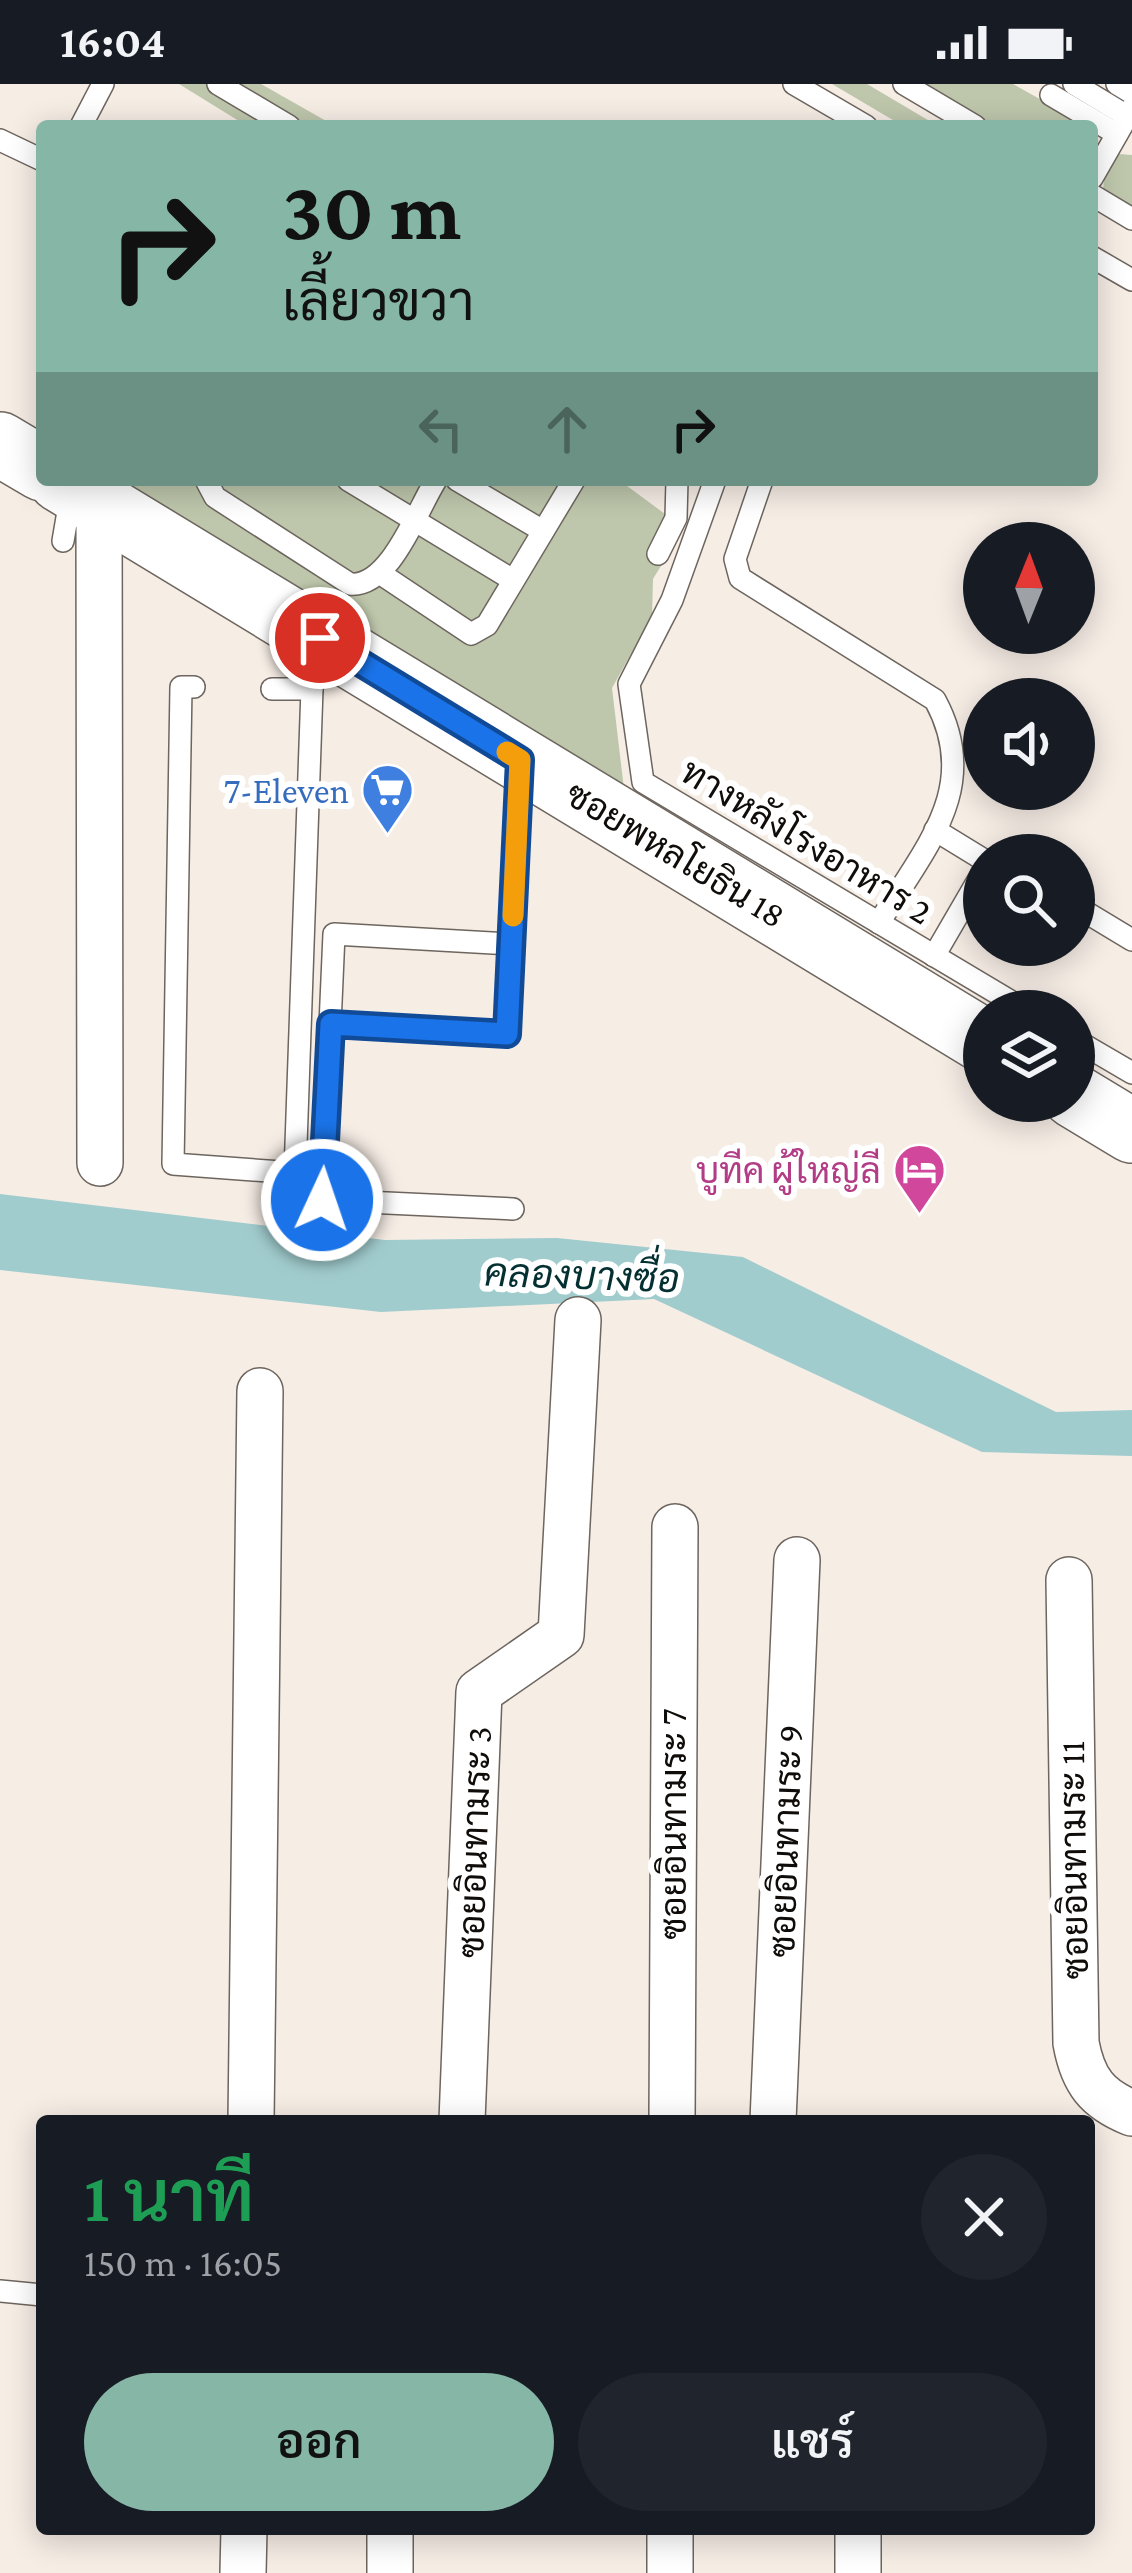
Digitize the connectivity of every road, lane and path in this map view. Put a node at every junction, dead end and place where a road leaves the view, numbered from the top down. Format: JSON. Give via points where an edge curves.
{"nodes":[{"id":1,"x":103,"y":84,"type":"edge"},
{"id":2,"x":218,"y":84,"type":"edge"},
{"id":3,"x":794,"y":84,"type":"edge"},
{"id":4,"x":904,"y":84,"type":"edge"},
{"id":5,"x":1074,"y":84,"type":"edge"},
{"id":6,"x":1117,"y":84,"type":"edge"},
{"id":7,"x":1132,"y":93,"type":"edge"},
{"id":8,"x":1051,"y":95,"type":"dead end"},
{"id":9,"x":839,"y":119,"type":"edge"},
{"id":10,"x":1125,"y":119,"type":"edge"},
{"id":11,"x":84,"y":120,"type":"edge"},
{"id":12,"x":279,"y":120,"type":"edge"},
{"id":13,"x":965,"y":120,"type":"edge"},
{"id":14,"x":0,"y":140,"type":"edge"},
{"id":15,"x":36,"y":157,"type":"edge"},
{"id":16,"x":1098,"y":167,"type":"edge"},
{"id":17,"x":1098,"y":199,"type":"edge"},
{"id":18,"x":1132,"y":219,"type":"edge"},
{"id":19,"x":1098,"y":260,"type":"edge"},
{"id":20,"x":1132,"y":280,"type":"edge"},
{"id":21,"x":0,"y":444,"type":"edge"},
{"id":22,"x":36,"y":472,"type":"edge"},
{"id":23,"x":209,"y":486,"type":"edge"},
{"id":24,"x":358,"y":486,"type":"edge"},
{"id":25,"x":432,"y":486,"type":"edge"},
{"id":26,"x":467,"y":486,"type":"edge"},
{"id":27,"x":570,"y":486,"type":"edge"},
{"id":28,"x":677,"y":486,"type":"edge"},
{"id":29,"x":714,"y":486,"type":"edge"},
{"id":30,"x":760,"y":486,"type":"edge"},
{"id":31,"x":67,"y":496,"type":"edge"},
{"id":32,"x":412,"y":518,"type":"junction"},
{"id":33,"x":543,"y":532,"type":"junction"},
{"id":34,"x":658,"y":554,"type":"dead end"},
{"id":35,"x":381,"y":574,"type":"junction"},
{"id":36,"x":513,"y":580,"type":"junction"},
{"id":37,"x":315,"y":676,"type":"junction"},
{"id":38,"x":194,"y":687,"type":"dead end"},
{"id":39,"x":272,"y":688,"type":"dead end"},
{"id":40,"x":520,"y":760,"type":"junction"},
{"id":41,"x":935,"y":830,"type":"junction"},
{"id":42,"x":963,"y":847,"type":"edge"},
{"id":43,"x":963,"y":906,"type":"edge"},
{"id":44,"x":1095,"y":918,"type":"edge"},
{"id":45,"x":879,"y":923,"type":"junction"},
{"id":46,"x":1132,"y":940,"type":"edge"},
{"id":47,"x":511,"y":944,"type":"junction"},
{"id":48,"x":934,"y":956,"type":"junction"},
{"id":49,"x":991,"y":990,"type":"edge"},
{"id":50,"x":331,"y":1024,"type":"junction"},
{"id":51,"x":960,"y":1033,"type":"edge"},
{"id":52,"x":1095,"y":1051,"type":"edge"},
{"id":53,"x":1132,"y":1073,"type":"edge"},
{"id":54,"x":1095,"y":1109,"type":"edge"},
{"id":55,"x":1132,"y":1131,"type":"edge"},
{"id":56,"x":100,"y":1162,"type":"dead end"},
{"id":57,"x":513,"y":1209,"type":"dead end"},
{"id":58,"x":578,"y":1320,"type":"dead end"},
{"id":59,"x":260,"y":1391,"type":"dead end"},
{"id":60,"x":675,"y":1527,"type":"dead end"},
{"id":61,"x":797,"y":1560,"type":"dead end"},
{"id":62,"x":1069,"y":1580,"type":"dead end"},
{"id":63,"x":1132,"y":2113,"type":"edge"},
{"id":64,"x":250,"y":2115,"type":"edge"},
{"id":65,"x":463,"y":2115,"type":"edge"},
{"id":66,"x":672,"y":2115,"type":"edge"},
{"id":67,"x":773,"y":2115,"type":"edge"},
{"id":68,"x":0,"y":2291,"type":"edge"},
{"id":69,"x":36,"y":2294,"type":"edge"},
{"id":70,"x":244,"y":2535,"type":"edge"},
{"id":71,"x":390,"y":2535,"type":"edge"},
{"id":72,"x":670,"y":2535,"type":"edge"},
{"id":73,"x":858,"y":2535,"type":"edge"},
{"id":74,"x":243,"y":2573,"type":"edge"},
{"id":75,"x":390,"y":2573,"type":"edge"},
{"id":76,"x":670,"y":2573,"type":"edge"},
{"id":77,"x":858,"y":2573,"type":"edge"}],
"edges":[{"from":1,"to":11,"type":"lane"},
{"from":2,"to":12,"type":"lane"},
{"from":3,"to":9,"type":"lane"},
{"from":4,"to":13,"type":"lane"},
{"from":5,"to":10,"type":"lane"},
{"from":6,"to":7,"type":"lane"},
{"from":8,"to":10,"type":"lane"},
{"from":10,"to":16,"type":"lane"},
{"from":14,"to":15,"type":"lane"},
{"from":17,"to":18,"type":"lane"},
{"from":19,"to":20,"type":"lane"},
{"from":21,"to":22,"type":"street","name":"ซอยพหลโยธิน 18"},
{"from":23,"to":35,"type":"lane","via":[[350,584]]},
{"from":24,"to":32,"type":"lane"},
{"from":25,"to":32,"type":"lane"},
{"from":26,"to":33,"type":"lane"},
{"from":27,"to":33,"type":"lane"},
{"from":28,"to":34,"type":"lane","via":[[676,518]]},
{"from":29,"to":45,"type":"lane","name":"ทางหลังโรงอาหาร 2","via":[[672,600],[629,684],[643,782]]},
{"from":30,"to":41,"type":"lane","via":[[735,559],[740,578],[934,700],[952,731],[952,796]]},
{"from":31,"to":37,"type":"street","name":"ซอยพหลโยธิน 18"},
{"from":31,"to":56,"type":"street"},
{"from":32,"to":35,"type":"lane"},
{"from":32,"to":36,"type":"lane"},
{"from":33,"to":36,"type":"lane"},
{"from":35,"to":36,"type":"lane","via":[[471,634],[487,625]]},
{"from":37,"to":38,"type":"lane","via":[[295,1173],[173,1165],[181,687]]},
{"from":37,"to":39,"type":"lane"},
{"from":37,"to":40,"type":"street","name":"ซอยพหลโยธิน 18"},
{"from":40,"to":47,"type":"lane"},
{"from":40,"to":51,"type":"street","name":"ซอยพหลโยธิน 18"},
{"from":41,"to":42,"type":"lane"},
{"from":41,"to":45,"type":"lane"},
{"from":43,"to":48,"type":"lane"},
{"from":44,"to":46,"type":"lane"},
{"from":45,"to":48,"type":"lane","name":"ทางหลังโรงอาหาร 2"},
{"from":47,"to":50,"type":"lane","via":[[507,1034]]},
{"from":47,"to":50,"type":"lane","via":[[334,934]]},
{"from":48,"to":49,"type":"lane","name":"ทางหลังโรงอาหาร 2"},
{"from":50,"to":57,"type":"lane","via":[[322,1200]]},
{"from":52,"to":53,"type":"lane"},
{"from":54,"to":55,"type":"street"},
{"from":58,"to":65,"type":"street","name":"ซอยอินทามระ 3","via":[[561,1635],[479,1692]]},
{"from":59,"to":64,"type":"street"},
{"from":60,"to":66,"type":"street","name":"ซอยอินทามระ 7"},
{"from":61,"to":67,"type":"street","name":"ซอยอินทามระ 9"},
{"from":62,"to":63,"type":"street","name":"ซอยอินทามระ 11","via":[[1076,2043],[1082,2072],[1104,2102]]},
{"from":68,"to":69,"type":"lane"},
{"from":70,"to":74,"type":"street"},
{"from":71,"to":75,"type":"street"},
{"from":72,"to":76,"type":"street"},
{"from":73,"to":77,"type":"street"}]}
